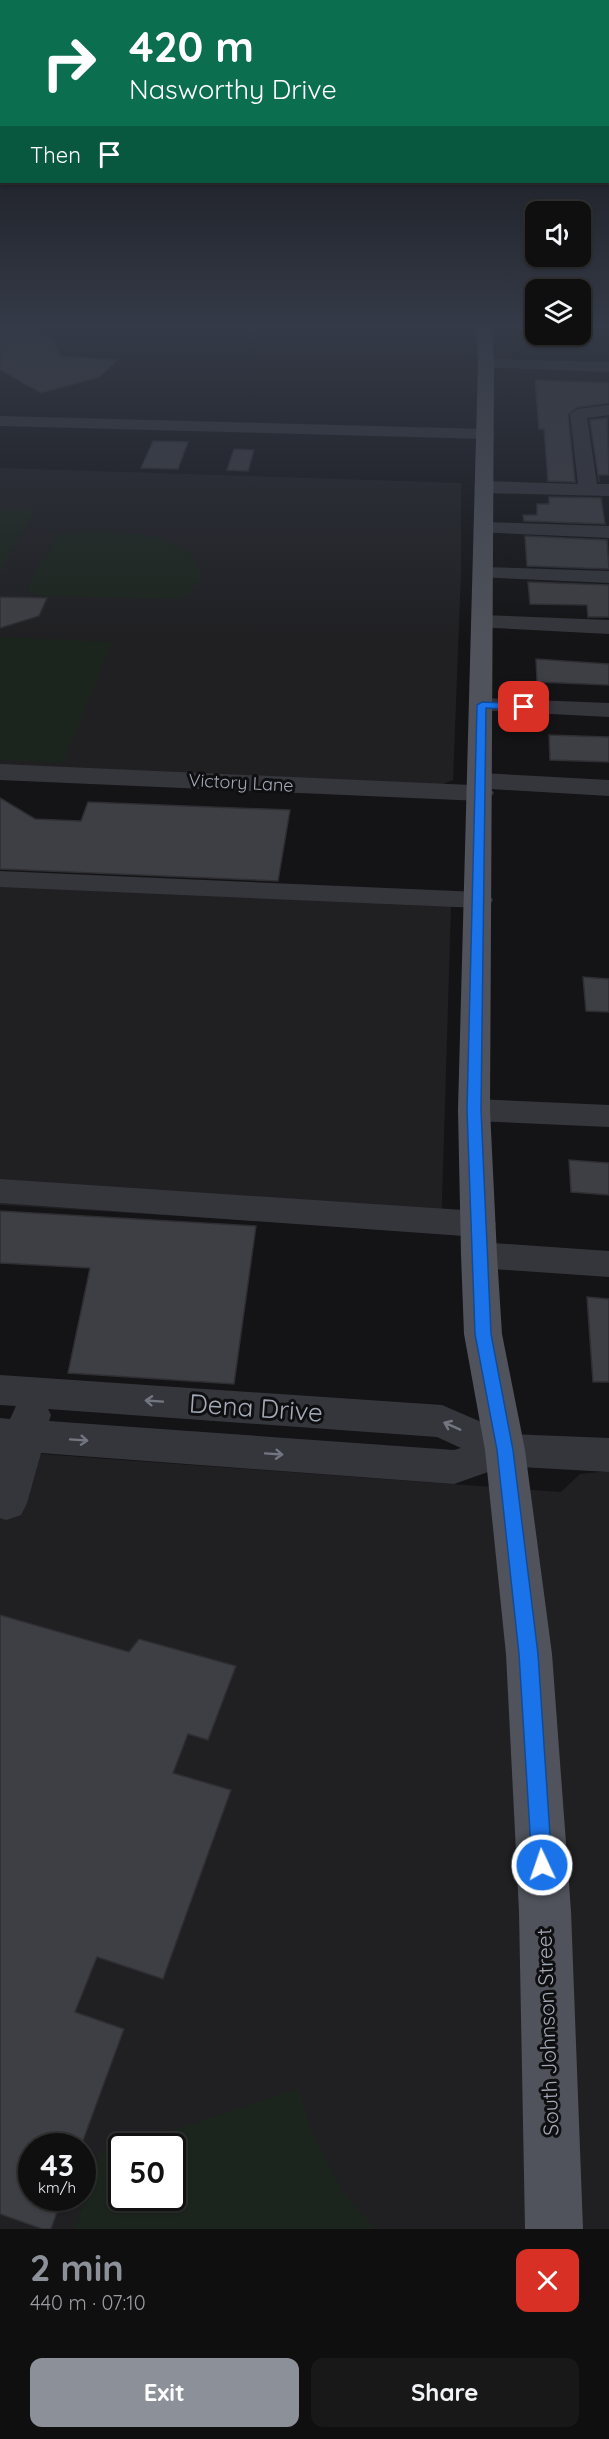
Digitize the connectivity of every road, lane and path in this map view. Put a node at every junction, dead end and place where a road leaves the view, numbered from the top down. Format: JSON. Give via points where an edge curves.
{"nodes":[{"id":1,"x":412,"y":432,"type":"edge"},
{"id":2,"x":580,"y":432,"type":"edge"},
{"id":3,"x":486,"y":434,"type":"joint"},
{"id":4,"x":483,"y":487,"type":"junction"},
{"id":5,"x":588,"y":490,"type":"junction"},
{"id":6,"x":609,"y":490,"type":"edge"},
{"id":7,"x":483,"y":528,"type":"junction"},
{"id":8,"x":609,"y":532,"type":"edge"},
{"id":9,"x":483,"y":573,"type":"junction"},
{"id":10,"x":609,"y":578,"type":"edge"},
{"id":11,"x":482,"y":622,"type":"junction"},
{"id":12,"x":609,"y":627,"type":"edge"},
{"id":13,"x":482,"y":705,"type":"junction"},
{"id":14,"x":609,"y":710,"type":"edge"},
{"id":15,"x":0,"y":772,"type":"edge"},
{"id":16,"x":481,"y":787,"type":"junction"},
{"id":17,"x":609,"y":788,"type":"edge"},
{"id":18,"x":0,"y":879,"type":"edge"},
{"id":19,"x":479,"y":900,"type":"junction"},
{"id":20,"x":474,"y":1110,"type":"junction"},
{"id":21,"x":609,"y":1116,"type":"edge"},
{"id":22,"x":0,"y":1191,"type":"edge"},
{"id":23,"x":478,"y":1239,"type":"junction"},
{"id":24,"x":609,"y":1264,"type":"edge"},
{"id":25,"x":17,"y":1392,"type":"edge"},
{"id":26,"x":6,"y":1435,"type":"edge"},
{"id":27,"x":505,"y":1450,"type":"junction"},
{"id":28,"x":609,"y":1455,"type":"edge"},
{"id":29,"x":6,"y":1503,"type":"dead end"},
{"id":30,"x":554,"y":2229,"type":"edge"}],
"edges":[{"from":1,"to":3,"type":"street"},
{"from":2,"to":5,"type":"street"},
{"from":3,"to":4,"type":"main road","name":"South Johnson Street"},
{"from":4,"to":5,"type":"street"},
{"from":4,"to":7,"type":"main road","name":"South Johnson Street"},
{"from":5,"to":6,"type":"street"},
{"from":7,"to":8,"type":"street"},
{"from":7,"to":9,"type":"main road","name":"South Johnson Street"},
{"from":9,"to":10,"type":"street"},
{"from":9,"to":11,"type":"main road","name":"South Johnson Street"},
{"from":11,"to":12,"type":"street"},
{"from":11,"to":13,"type":"main road","name":"South Johnson Street"},
{"from":13,"to":14,"type":"street"},
{"from":13,"to":16,"type":"main road","name":"South Johnson Street"},
{"from":15,"to":16,"type":"street","name":"Victory Lane"},
{"from":16,"to":17,"type":"street","name":"Victory Lane"},
{"from":16,"to":19,"type":"main road","name":"South Johnson Street"},
{"from":18,"to":19,"type":"street"},
{"from":19,"to":20,"type":"main road","name":"South Johnson Street"},
{"from":20,"to":21,"type":"street"},
{"from":20,"to":23,"type":"main road","name":"South Johnson Street"},
{"from":22,"to":23,"type":"street"},
{"from":23,"to":24,"type":"street"},
{"from":23,"to":27,"type":"main road","name":"South Johnson Street","via":[[483,1334]]},
{"from":25,"to":26,"type":"street"},
{"from":27,"to":25,"type":"street","name":"Dena Drive","one_way":true,"via":[[442,1421]]},
{"from":26,"to":27,"type":"street","name":"Dena Drive","one_way":true,"via":[[454,1467]]},
{"from":26,"to":29,"type":"street"},
{"from":27,"to":28,"type":"street","name":"Dena Drive"},
{"from":27,"to":30,"type":"main road","name":"South Johnson Street","via":[[529,1654],[541,1853]]}]}
